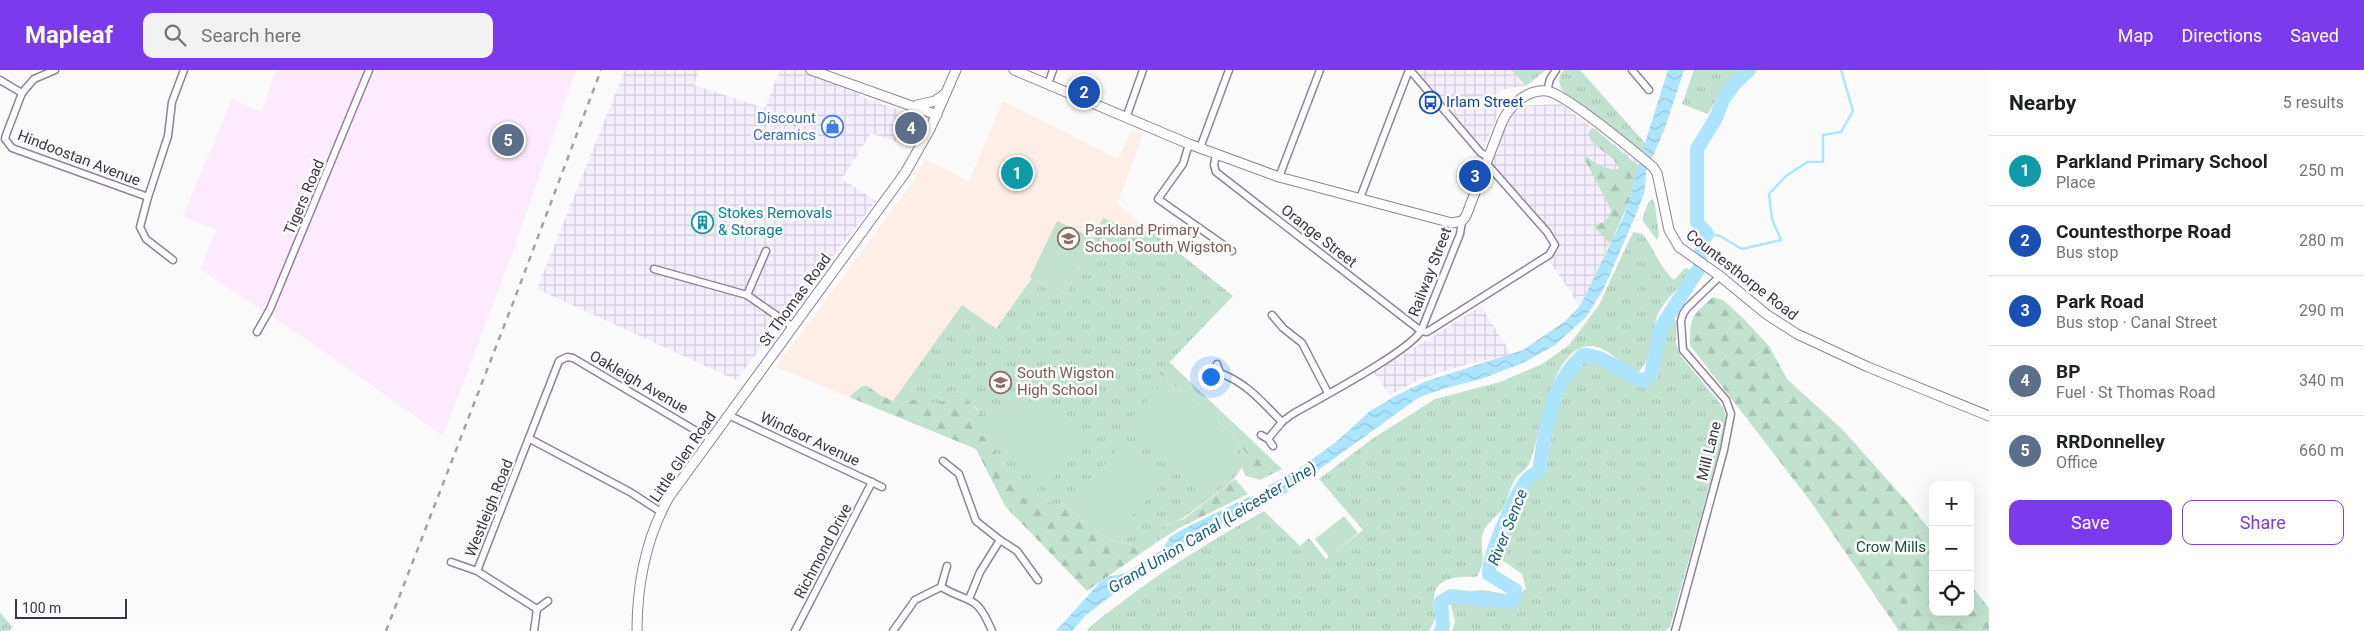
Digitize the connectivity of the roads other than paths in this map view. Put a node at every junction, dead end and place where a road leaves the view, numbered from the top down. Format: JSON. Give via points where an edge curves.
{"nodes":[{"id":1,"x":55,"y":70,"type":"edge"},
{"id":2,"x":184,"y":70,"type":"edge"},
{"id":3,"x":369,"y":70,"type":"edge"},
{"id":4,"x":811,"y":70,"type":"edge"},
{"id":5,"x":956,"y":70,"type":"edge"},
{"id":6,"x":1014,"y":70,"type":"edge"},
{"id":7,"x":1053,"y":70,"type":"edge"},
{"id":8,"x":1142,"y":70,"type":"edge"},
{"id":9,"x":1229,"y":70,"type":"edge"},
{"id":10,"x":1320,"y":70,"type":"edge"},
{"id":11,"x":1409,"y":70,"type":"edge"},
{"id":12,"x":1556,"y":70,"type":"edge"},
{"id":13,"x":1632,"y":70,"type":"edge"},
{"id":14,"x":0,"y":80,"type":"edge"},
{"id":15,"x":1048,"y":84,"type":"junction"},
{"id":16,"x":1649,"y":90,"type":"dead end"},
{"id":17,"x":948,"y":91,"type":"junction"},
{"id":18,"x":1547,"y":91,"type":"junction"},
{"id":19,"x":22,"y":93,"type":"junction"},
{"id":20,"x":916,"y":106,"type":"junction"},
{"id":21,"x":937,"y":115,"type":"junction"},
{"id":22,"x":1126,"y":118,"type":"junction"},
{"id":23,"x":1189,"y":144,"type":"junction"},
{"id":24,"x":1200,"y":148,"type":"junction"},
{"id":25,"x":1216,"y":155,"type":"junction"},
{"id":26,"x":1488,"y":161,"type":"junction"},
{"id":27,"x":1279,"y":177,"type":"junction"},
{"id":28,"x":148,"y":197,"type":"junction"},
{"id":29,"x":1360,"y":198,"type":"junction"},
{"id":30,"x":1462,"y":221,"type":"junction"},
{"id":31,"x":766,"y":251,"type":"dead end"},
{"id":32,"x":1232,"y":251,"type":"dead end"},
{"id":33,"x":173,"y":260,"type":"dead end"},
{"id":34,"x":654,"y":269,"type":"dead end"},
{"id":35,"x":1720,"y":276,"type":"junction"},
{"id":36,"x":747,"y":295,"type":"junction"},
{"id":37,"x":1272,"y":315,"type":"dead end"},
{"id":38,"x":793,"y":327,"type":"junction"},
{"id":39,"x":1421,"y":331,"type":"junction"},
{"id":40,"x":257,"y":332,"type":"dead end"},
{"id":41,"x":1217,"y":364,"type":"dead end"},
{"id":42,"x":557,"y":366,"type":"joint"},
{"id":43,"x":1220,"y":373,"type":"junction"},
{"id":44,"x":1212,"y":381,"type":"dead end"},
{"id":45,"x":1328,"y":393,"type":"junction"},
{"id":46,"x":728,"y":415,"type":"junction"},
{"id":47,"x":1989,"y":416,"type":"edge"},
{"id":48,"x":1282,"y":422,"type":"junction"},
{"id":49,"x":530,"y":439,"type":"junction"},
{"id":50,"x":710,"y":439,"type":"junction"},
{"id":51,"x":1273,"y":446,"type":"dead end"},
{"id":52,"x":943,"y":461,"type":"dead end"},
{"id":53,"x":872,"y":482,"type":"junction"},
{"id":54,"x":882,"y":487,"type":"dead end"},
{"id":55,"x":661,"y":512,"type":"junction"},
{"id":56,"x":1000,"y":540,"type":"junction"},
{"id":57,"x":451,"y":562,"type":"dead end"},
{"id":58,"x":947,"y":566,"type":"dead end"},
{"id":59,"x":477,"y":571,"type":"junction"},
{"id":60,"x":1038,"y":580,"type":"dead end"},
{"id":61,"x":941,"y":587,"type":"junction"},
{"id":62,"x":969,"y":599,"type":"junction"},
{"id":63,"x":548,"y":601,"type":"dead end"},
{"id":64,"x":537,"y":608,"type":"junction"},
{"id":65,"x":534,"y":631,"type":"edge"},
{"id":66,"x":637,"y":631,"type":"edge"},
{"id":67,"x":795,"y":631,"type":"edge"},
{"id":68,"x":893,"y":631,"type":"edge"},
{"id":69,"x":992,"y":631,"type":"edge"},
{"id":70,"x":1675,"y":631,"type":"edge"}],
"edges":[{"from":1,"to":19,"type":"street","name":"Hindoostan Avenue","via":[[34,79]]},
{"from":2,"to":28,"type":"street","via":[[172,102],[166,147]]},
{"from":3,"to":40,"type":"street","name":"Tigers Road","via":[[270,309]]},
{"from":4,"to":20,"type":"street"},
{"from":5,"to":17,"type":"street","name":"St Thomas Road"},
{"from":6,"to":15,"type":"street"},
{"from":7,"to":15,"type":"street"},
{"from":8,"to":22,"type":"street"},
{"from":9,"to":24,"type":"street"},
{"from":10,"to":27,"type":"street"},
{"from":11,"to":26,"type":"street"},
{"from":11,"to":29,"type":"street"},
{"from":12,"to":18,"type":"street"},
{"from":13,"to":16,"type":"street"},
{"from":14,"to":19,"type":"street"},
{"from":15,"to":22,"type":"street"},
{"from":17,"to":20,"type":"street","via":[[935,101]]},
{"from":17,"to":21,"type":"street","name":"St Thomas Road"},
{"from":18,"to":26,"type":"street","via":[[1528,95],[1512,106],[1504,118]]},
{"from":18,"to":35,"type":"street","name":"Countesthorpe Road","via":[[1571,104],[1653,167],[1669,230],[1679,246]]},
{"from":19,"to":28,"type":"street","name":"Hindoostan Avenue","via":[[5,139],[12,148]]},
{"from":20,"to":21,"type":"street"},
{"from":21,"to":38,"type":"street","name":"St Thomas Road","via":[[905,173]]},
{"from":22,"to":23,"type":"street"},
{"from":23,"to":24,"type":"street"},
{"from":23,"to":32,"type":"street","via":[[1183,164],[1158,199]]},
{"from":24,"to":25,"type":"street"},
{"from":25,"to":27,"type":"street"},
{"from":25,"to":39,"type":"street","name":"Orange Street","via":[[1216,172]]},
{"from":26,"to":30,"type":"street"},
{"from":26,"to":39,"type":"street","via":[[1555,246],[1549,255],[1427,332]]},
{"from":27,"to":29,"type":"street"},
{"from":28,"to":33,"type":"street","via":[[140,227],[146,239]]},
{"from":29,"to":30,"type":"street","via":[[1452,223]]},
{"from":30,"to":39,"type":"street","name":"Railway Street","via":[[1460,234]]},
{"from":31,"to":36,"type":"street"},
{"from":34,"to":36,"type":"street"},
{"from":35,"to":47,"type":"street","name":"Countesthorpe Road","via":[[1766,314],[1797,334]]},
{"from":35,"to":70,"type":"street","name":"Mill Lane","via":[[1681,317],[1682,350],[1726,400],[1731,414]]},
{"from":36,"to":38,"type":"street"},
{"from":37,"to":45,"type":"street","via":[[1302,343]]},
{"from":38,"to":46,"type":"street","name":"St Thomas Road"},
{"from":39,"to":45,"type":"street","via":[[1412,341]]},
{"from":41,"to":43,"type":"street"},
{"from":42,"to":49,"type":"street","name":"Westleigh Road"},
{"from":42,"to":50,"type":"street","name":"Oakleigh Avenue","via":[[564,358],[573,358]]},
{"from":43,"to":44,"type":"street"},
{"from":43,"to":48,"type":"street","via":[[1246,386]]},
{"from":45,"to":48,"type":"street"},
{"from":46,"to":50,"type":"street","name":"Little Glen Road"},
{"from":46,"to":53,"type":"street","name":"Windsor Avenue"},
{"from":48,"to":51,"type":"street","via":[[1264,437]]},
{"from":49,"to":55,"type":"street"},
{"from":49,"to":59,"type":"street","name":"Westleigh Road"},
{"from":50,"to":55,"type":"street","name":"Little Glen Road"},
{"from":52,"to":56,"type":"street","via":[[959,474],[976,521]]},
{"from":53,"to":54,"type":"street","name":"Windsor Avenue"},
{"from":53,"to":67,"type":"street","name":"Richmond Drive"},
{"from":55,"to":66,"type":"street","name":"Little Glen Road","via":[[640,581]]},
{"from":56,"to":60,"type":"street","via":[[1017,551]]},
{"from":56,"to":62,"type":"street","via":[[980,572]]},
{"from":57,"to":59,"type":"street"},
{"from":58,"to":61,"type":"street"},
{"from":59,"to":64,"type":"street","name":"Westleigh Road"},
{"from":61,"to":62,"type":"street"},
{"from":61,"to":68,"type":"street","via":[[915,600]]},
{"from":62,"to":69,"type":"street","via":[[982,608]]},
{"from":63,"to":64,"type":"street"},
{"from":64,"to":65,"type":"street"}]}
